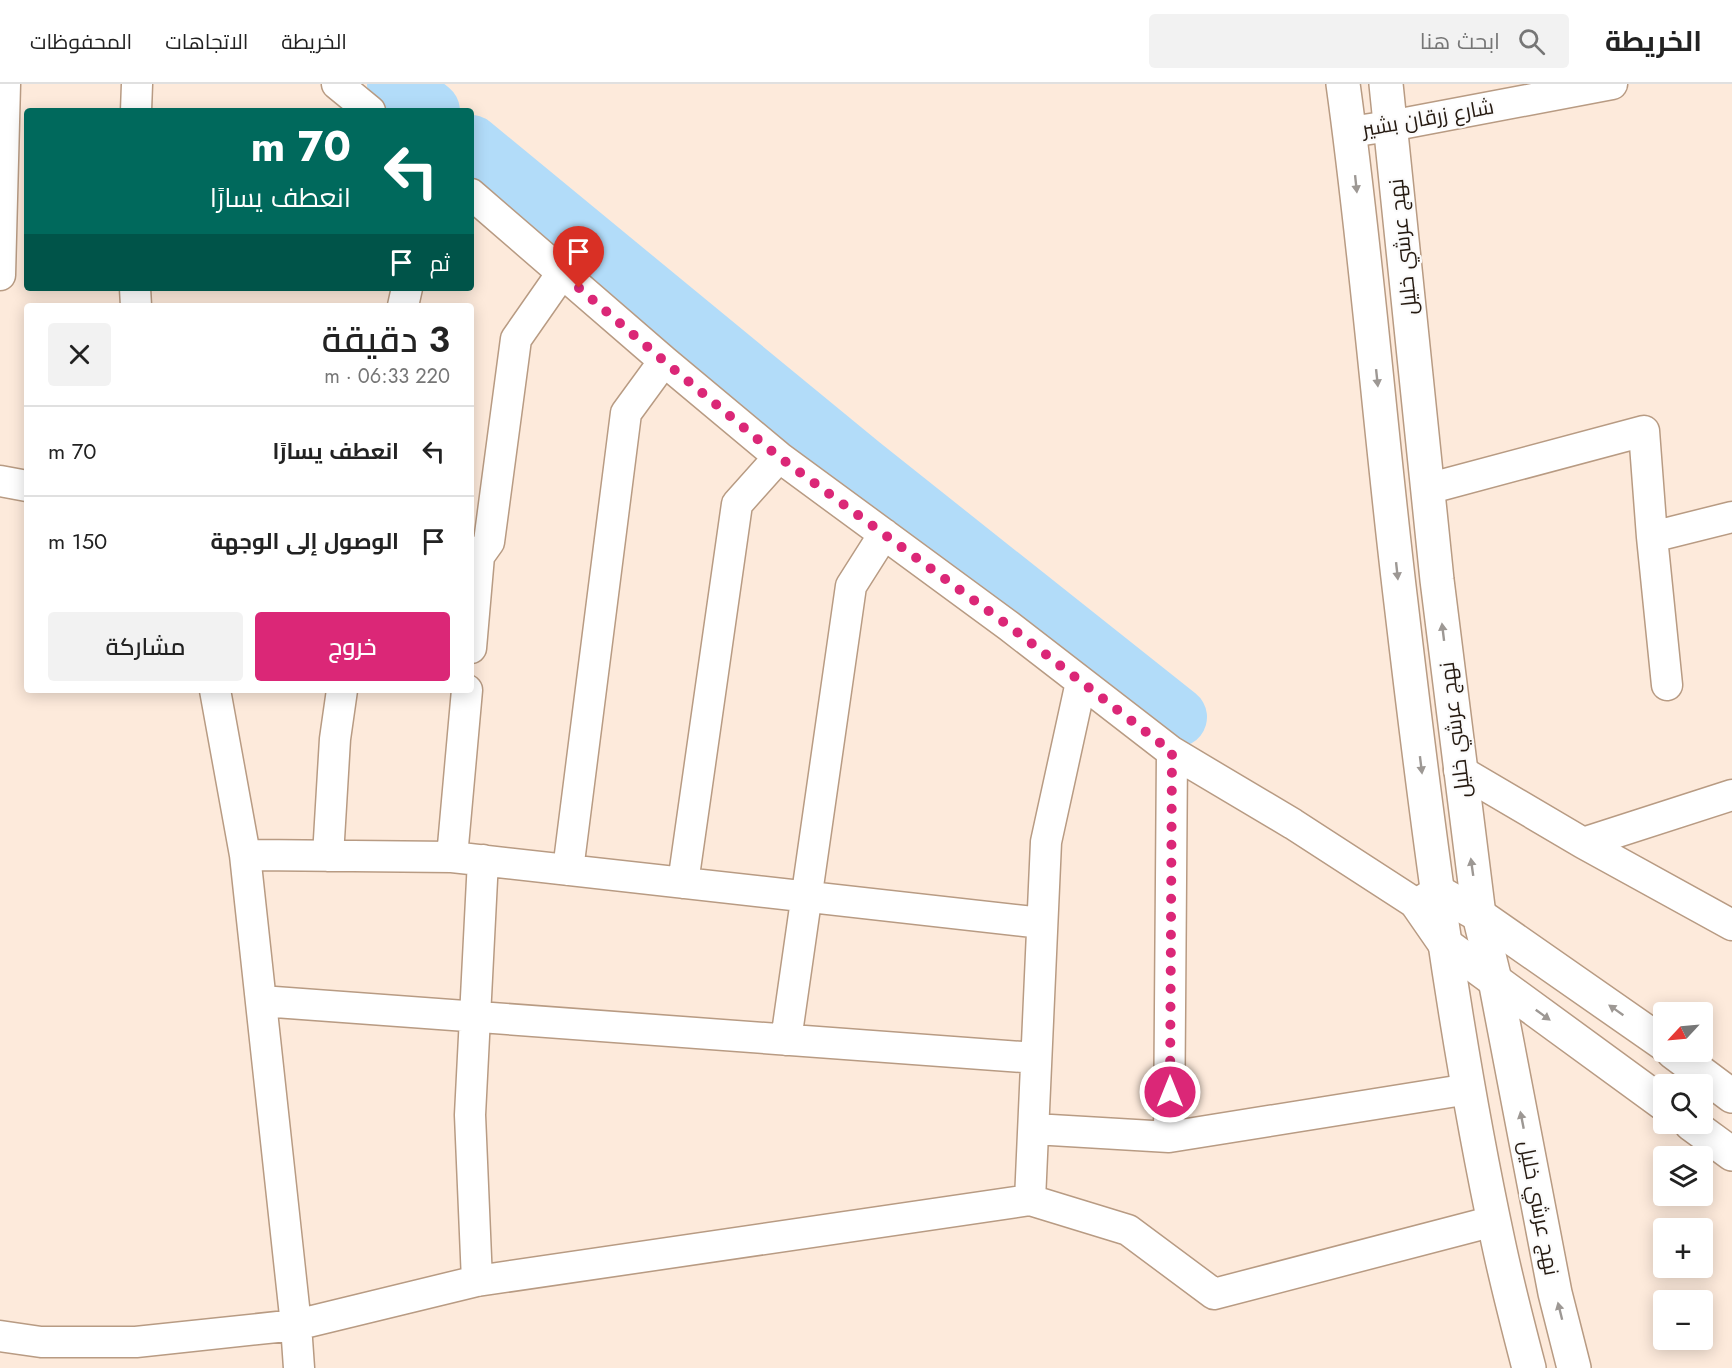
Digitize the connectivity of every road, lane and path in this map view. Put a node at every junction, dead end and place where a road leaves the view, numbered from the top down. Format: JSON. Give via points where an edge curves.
{"nodes":[{"id":1,"x":5,"y":84,"type":"edge"},
{"id":2,"x":137,"y":84,"type":"edge"},
{"id":3,"x":337,"y":84,"type":"edge"},
{"id":4,"x":1343,"y":84,"type":"edge"},
{"id":5,"x":1386,"y":84,"type":"edge"},
{"id":6,"x":1612,"y":84,"type":"edge"},
{"id":7,"x":136,"y":108,"type":"edge"},
{"id":8,"x":366,"y":108,"type":"edge"},
{"id":9,"x":1390,"y":126,"type":"junction"},
{"id":10,"x":1350,"y":132,"type":"junction"},
{"id":11,"x":474,"y":197,"type":"edge"},
{"id":12,"x":1,"y":205,"type":"edge"},
{"id":13,"x":562,"y":273,"type":"junction"},
{"id":14,"x":0,"y":275,"type":"edge"},
{"id":15,"x":664,"y":361,"type":"junction"},
{"id":16,"x":779,"y":457,"type":"junction"},
{"id":17,"x":0,"y":481,"type":"edge"},
{"id":18,"x":24,"y":485,"type":"edge"},
{"id":19,"x":1428,"y":489,"type":"junction"},
{"id":20,"x":1732,"y":517,"type":"edge"},
{"id":21,"x":884,"y":534,"type":"junction"},
{"id":22,"x":1652,"y":537,"type":"junction"},
{"id":23,"x":474,"y":614,"type":"edge"},
{"id":24,"x":1081,"y":682,"type":"junction"},
{"id":25,"x":1667,"y":686,"type":"dead end"},
{"id":26,"x":216,"y":693,"type":"edge"},
{"id":27,"x":342,"y":693,"type":"edge"},
{"id":28,"x":467,"y":693,"type":"edge"},
{"id":29,"x":1172,"y":752,"type":"junction"},
{"id":30,"x":1460,"y":770,"type":"junction"},
{"id":31,"x":1732,"y":795,"type":"edge"},
{"id":32,"x":1583,"y":843,"type":"junction"},
{"id":33,"x":245,"y":855,"type":"junction"},
{"id":34,"x":328,"y":856,"type":"junction"},
{"id":35,"x":452,"y":856,"type":"junction"},
{"id":36,"x":483,"y":860,"type":"junction"},
{"id":37,"x":568,"y":870,"type":"junction"},
{"id":38,"x":683,"y":883,"type":"junction"},
{"id":39,"x":807,"y":896,"type":"junction"},
{"id":40,"x":1428,"y":899,"type":"junction"},
{"id":41,"x":1479,"y":915,"type":"junction"},
{"id":42,"x":1042,"y":923,"type":"junction"},
{"id":43,"x":1732,"y":925,"type":"edge"},
{"id":44,"x":1445,"y":944,"type":"junction"},
{"id":45,"x":1495,"y":980,"type":"junction"},
{"id":46,"x":261,"y":1001,"type":"junction"},
{"id":47,"x":475,"y":1017,"type":"junction"},
{"id":48,"x":1653,"y":1036,"type":"edge"},
{"id":49,"x":786,"y":1040,"type":"junction"},
{"id":50,"x":1036,"y":1058,"type":"junction"},
{"id":51,"x":1687,"y":1062,"type":"edge"},
{"id":52,"x":1469,"y":1089,"type":"junction"},
{"id":53,"x":1732,"y":1095,"type":"edge"},
{"id":54,"x":1653,"y":1096,"type":"edge"},
{"id":55,"x":1034,"y":1129,"type":"junction"},
{"id":56,"x":1705,"y":1134,"type":"edge"},
{"id":57,"x":1169,"y":1137,"type":"junction"},
{"id":58,"x":1732,"y":1154,"type":"edge"},
{"id":59,"x":1030,"y":1200,"type":"junction"},
{"id":60,"x":1494,"y":1221,"type":"junction"},
{"id":61,"x":477,"y":1281,"type":"junction"},
{"id":62,"x":296,"y":1324,"type":"junction"},
{"id":63,"x":0,"y":1336,"type":"edge"},
{"id":64,"x":137,"y":1355,"type":"edge"},
{"id":65,"x":299,"y":1368,"type":"edge"},
{"id":66,"x":1529,"y":1368,"type":"edge"},
{"id":67,"x":1574,"y":1368,"type":"edge"}],
"edges":[{"from":1,"to":12,"type":"street"},
{"from":2,"to":7,"type":"street"},
{"from":3,"to":8,"type":"street"},
{"from":4,"to":10,"type":"main road","name":"نهج عرشي خليل"},
{"from":5,"to":9,"type":"main road","name":"نهج عرشي خليل"},
{"from":6,"to":9,"type":"street","name":"شارع زرقان بشير"},
{"from":9,"to":10,"type":"street","name":"شارع زرقان بشير"},
{"from":9,"to":19,"type":"main road","name":"نهج عرشي خليل"},
{"from":10,"to":40,"type":"main road","name":"نهج عرشي خليل","one_way":true,"via":[[1402,613]]},
{"from":11,"to":13,"type":"street"},
{"from":12,"to":14,"type":"street"},
{"from":13,"to":15,"type":"street"},
{"from":13,"to":23,"type":"street","via":[[516,339],[489,542],[479,556]]},
{"from":15,"to":16,"type":"street"},
{"from":15,"to":37,"type":"street","via":[[626,413]]},
{"from":16,"to":21,"type":"street"},
{"from":16,"to":38,"type":"street","via":[[737,504]]},
{"from":17,"to":18,"type":"street"},
{"from":19,"to":22,"type":"street","via":[[1644,431]]},
{"from":30,"to":19,"type":"main road","name":"نهج عرشي خليل","one_way":true},
{"from":20,"to":22,"type":"street"},
{"from":21,"to":24,"type":"street"},
{"from":21,"to":39,"type":"street","via":[[851,586]]},
{"from":22,"to":25,"type":"street"},
{"from":24,"to":29,"type":"street"},
{"from":24,"to":42,"type":"street","via":[[1046,842]]},
{"from":26,"to":33,"type":"street"},
{"from":27,"to":34,"type":"street"},
{"from":28,"to":35,"type":"street"},
{"from":29,"to":40,"type":"street"},
{"from":29,"to":57,"type":"street"},
{"from":30,"to":32,"type":"street"},
{"from":41,"to":30,"type":"main road","name":"نهج عرشي خليل","one_way":true},
{"from":31,"to":32,"type":"street"},
{"from":32,"to":43,"type":"street"},
{"from":33,"to":34,"type":"street"},
{"from":33,"to":46,"type":"street"},
{"from":34,"to":35,"type":"street"},
{"from":35,"to":36,"type":"street"},
{"from":36,"to":37,"type":"street"},
{"from":36,"to":47,"type":"street"},
{"from":37,"to":38,"type":"street"},
{"from":38,"to":39,"type":"street"},
{"from":39,"to":42,"type":"street"},
{"from":39,"to":49,"type":"street"},
{"from":40,"to":41,"type":"main road"},
{"from":40,"to":44,"type":"main road","name":"نهج عرشي خليل"},
{"from":41,"to":45,"type":"main road","name":"نهج عرشي خليل"},
{"from":48,"to":41,"type":"main road","one_way":true},
{"from":42,"to":50,"type":"street"},
{"from":44,"to":45,"type":"main road"},
{"from":44,"to":52,"type":"main road","name":"نهج عرشي خليل"},
{"from":45,"to":54,"type":"main road","one_way":true},
{"from":67,"to":45,"type":"main road","name":"نهج عرشي خليل","one_way":true,"via":[[1555,1293]]},
{"from":46,"to":47,"type":"street"},
{"from":46,"to":62,"type":"street"},
{"from":47,"to":49,"type":"street"},
{"from":47,"to":61,"type":"street","via":[[470,1116]]},
{"from":49,"to":50,"type":"street"},
{"from":50,"to":55,"type":"street"},
{"from":51,"to":53,"type":"main road"},
{"from":52,"to":57,"type":"street"},
{"from":52,"to":60,"type":"main road","name":"نهج عرشي خليل"},
{"from":55,"to":57,"type":"street"},
{"from":55,"to":59,"type":"street"},
{"from":56,"to":58,"type":"main road"},
{"from":59,"to":60,"type":"street","via":[[1128,1230],[1214,1294]]},
{"from":59,"to":61,"type":"street"},
{"from":60,"to":66,"type":"main road","name":"نهج عرشي خليل"},
{"from":61,"to":62,"type":"street"},
{"from":62,"to":64,"type":"street"},
{"from":62,"to":65,"type":"street"},
{"from":63,"to":64,"type":"street"}]}
